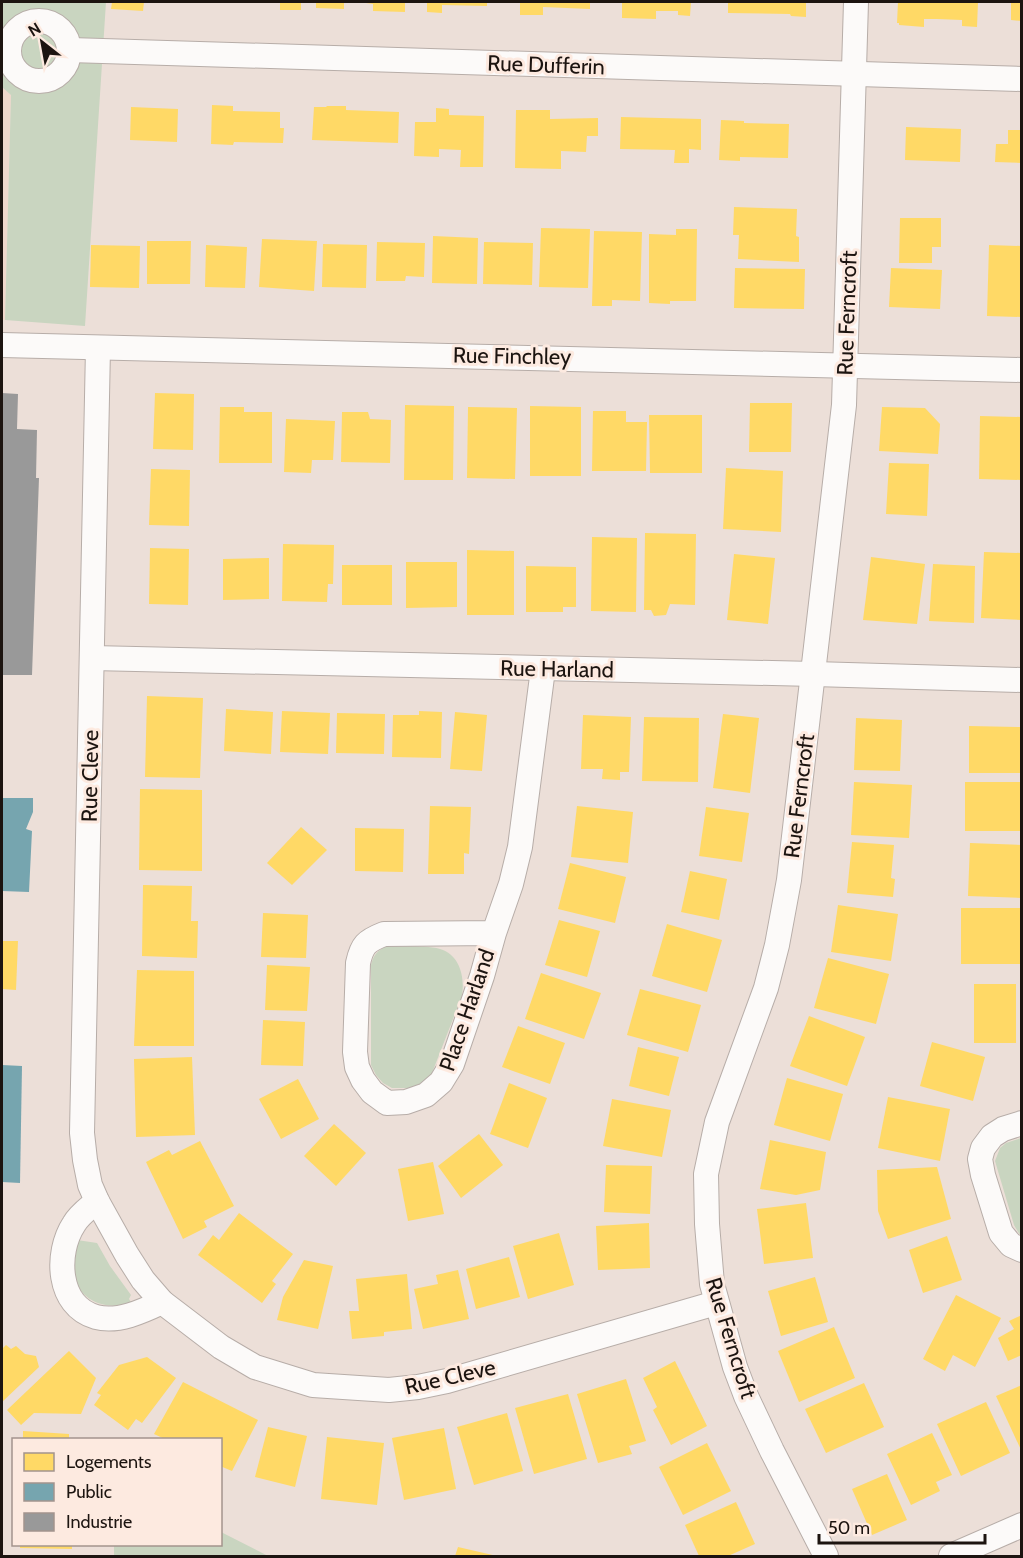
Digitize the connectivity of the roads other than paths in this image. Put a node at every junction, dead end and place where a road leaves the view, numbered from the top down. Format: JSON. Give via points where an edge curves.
{"nodes":[{"id":1,"x":856,"y":2,"type":"edge"},
{"id":2,"x":70,"y":50,"type":"dead end"},
{"id":3,"x":854,"y":75,"type":"junction"},
{"id":4,"x":1022,"y":79,"type":"edge"},
{"id":5,"x":2,"y":345,"type":"edge"},
{"id":6,"x":98,"y":348,"type":"junction"},
{"id":7,"x":845,"y":365,"type":"junction"},
{"id":8,"x":1022,"y":370,"type":"edge"},
{"id":9,"x":92,"y":658,"type":"junction"},
{"id":10,"x":543,"y":669,"type":"junction"},
{"id":11,"x":814,"y":674,"type":"junction"},
{"id":12,"x":1022,"y":680,"type":"edge"},
{"id":13,"x":494,"y":933,"type":"junction"},
{"id":14,"x":1022,"y":1123,"type":"edge"},
{"id":15,"x":97,"y":1202,"type":"junction"},
{"id":16,"x":1022,"y":1250,"type":"edge"},
{"id":17,"x":162,"y":1302,"type":"junction"},
{"id":18,"x":716,"y":1303,"type":"junction"},
{"id":19,"x":1022,"y":1525,"type":"edge"},
{"id":20,"x":826,"y":1557,"type":"edge"},
{"id":21,"x":951,"y":1557,"type":"edge"}],
"edges":[{"from":1,"to":3,"type":"street","name":"Rue Ferncroft"},
{"from":2,"to":3,"type":"street","name":"Rue Dufferin"},
{"from":3,"to":4,"type":"street","name":"Rue Dufferin"},
{"from":3,"to":7,"type":"street","name":"Rue Ferncroft"},
{"from":5,"to":6,"type":"street","name":"Rue Finchley"},
{"from":6,"to":7,"type":"street","name":"Rue Finchley"},
{"from":6,"to":9,"type":"street","name":"Rue Cleve"},
{"from":7,"to":8,"type":"street","name":"Rue Finchley"},
{"from":7,"to":11,"type":"street","name":"Rue Ferncroft"},
{"from":9,"to":10,"type":"street","name":"Rue Harland"},
{"from":9,"to":15,"type":"street","name":"Rue Cleve","via":[[82,1132],[90,1185]]},
{"from":10,"to":11,"type":"street","name":"Rue Harland"},
{"from":10,"to":13,"type":"street","name":"Place Harland","via":[[520,847]]},
{"from":11,"to":12,"type":"street","name":"Rue Harland"},
{"from":11,"to":18,"type":"street","name":"Rue Ferncroft","via":[[789,880],[777,945],[766,988],[717,1122],[706,1174],[710,1270]]},
{"from":13,"to":13,"type":"street","name":"Place Harland","via":[[384,934],[370,939],[361,950],[357,1067],[372,1092],[387,1103],[426,1095],[441,1082],[452,1064]]},
{"from":14,"to":16,"type":"street","via":[[992,1136],[980,1160],[1001,1233],[1011,1245]]},
{"from":15,"to":17,"type":"street","name":"Rue Cleve","via":[[143,1280]]},
{"from":15,"to":17,"type":"street","via":[[75,1221],[67,1237],[62,1257],[68,1293],[80,1309],[97,1317],[116,1318]]},
{"from":17,"to":18,"type":"street","name":"Rue Cleve","via":[[221,1347],[255,1367],[313,1384],[389,1390],[447,1382]]},
{"from":18,"to":20,"type":"street","name":"Rue Ferncroft","via":[[746,1396]]},
{"from":19,"to":21,"type":"street"}]}
